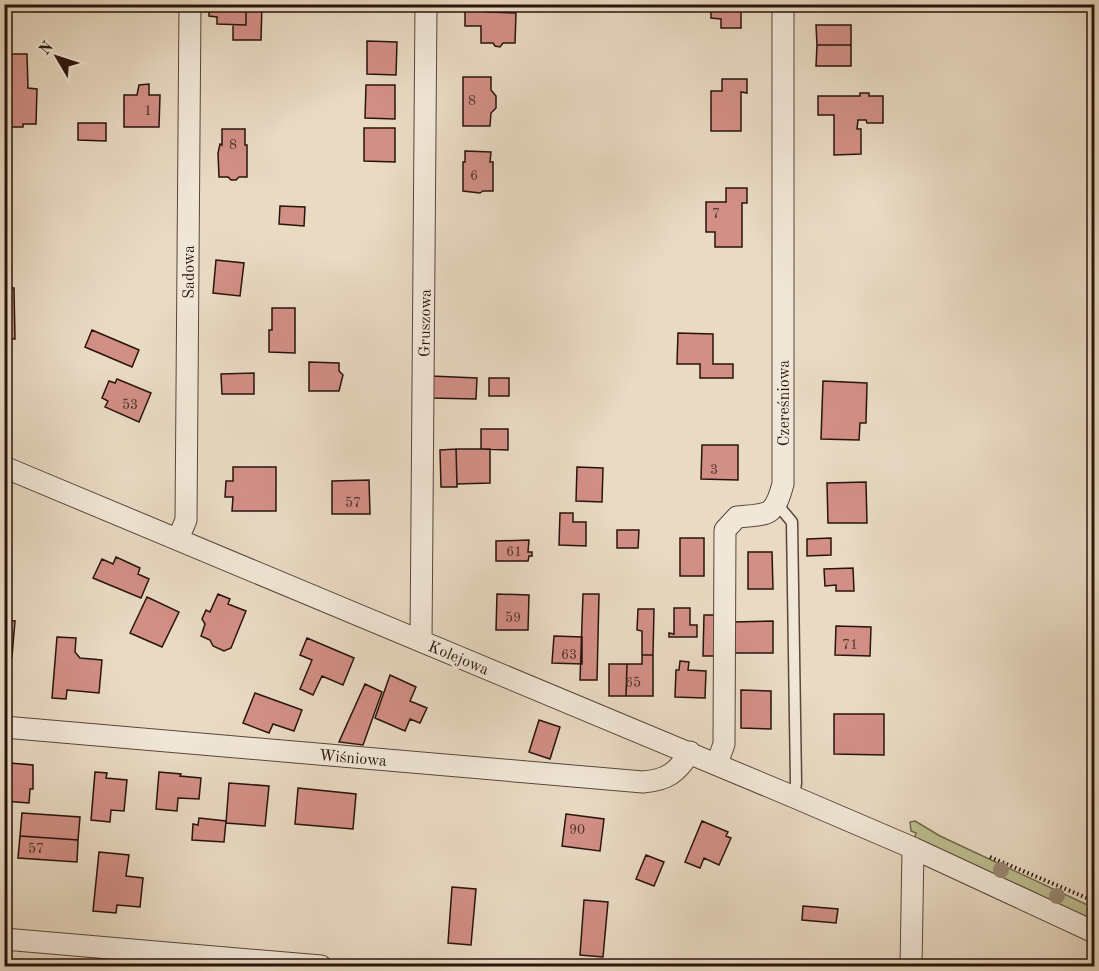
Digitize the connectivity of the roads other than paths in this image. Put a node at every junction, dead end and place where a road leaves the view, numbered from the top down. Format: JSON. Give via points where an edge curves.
{"nodes":[{"id":1,"x":190,"y":4,"type":"edge"},
{"id":2,"x":426,"y":4,"type":"edge"},
{"id":3,"x":783,"y":4,"type":"edge"},
{"id":4,"x":4,"y":466,"type":"edge"},
{"id":5,"x":777,"y":504,"type":"junction"},
{"id":6,"x":178,"y":539,"type":"junction"},
{"id":7,"x":421,"y":641,"type":"junction"},
{"id":8,"x":4,"y":727,"type":"edge"},
{"id":9,"x":690,"y":752,"type":"junction"},
{"id":10,"x":717,"y":764,"type":"junction"},
{"id":11,"x":794,"y":797,"type":"junction"},
{"id":12,"x":913,"y":848,"type":"junction"},
{"id":13,"x":1095,"y":932,"type":"edge"},
{"id":14,"x":4,"y":939,"type":"edge"},
{"id":15,"x":321,"y":966,"type":"edge"},
{"id":16,"x":911,"y":966,"type":"edge"}],
"edges":[{"from":1,"to":6,"type":"street","name":"Sadowa","via":[[186,520]]},
{"from":2,"to":7,"type":"street","name":"Gruszowa"},
{"from":3,"to":5,"type":"street","name":"Czereśniowa","via":[[783,484]]},
{"from":4,"to":6,"type":"street","name":"Kolejowa"},
{"from":5,"to":10,"type":"street","via":[[765,514],[737,517],[725,530],[724,744]]},
{"from":5,"to":11,"type":"lane","via":[[792,522]]},
{"from":6,"to":7,"type":"street","name":"Kolejowa"},
{"from":7,"to":9,"type":"street","name":"Kolejowa"},
{"from":8,"to":9,"type":"street","name":"Wiśniowa","via":[[643,782],[663,779]]},
{"from":9,"to":10,"type":"street","name":"Kolejowa"},
{"from":10,"to":11,"type":"street","name":"Kolejowa"},
{"from":11,"to":12,"type":"street","name":"Kolejowa"},
{"from":12,"to":13,"type":"street","name":"Kolejowa"},
{"from":12,"to":16,"type":"street"},
{"from":14,"to":15,"type":"street"}]}
